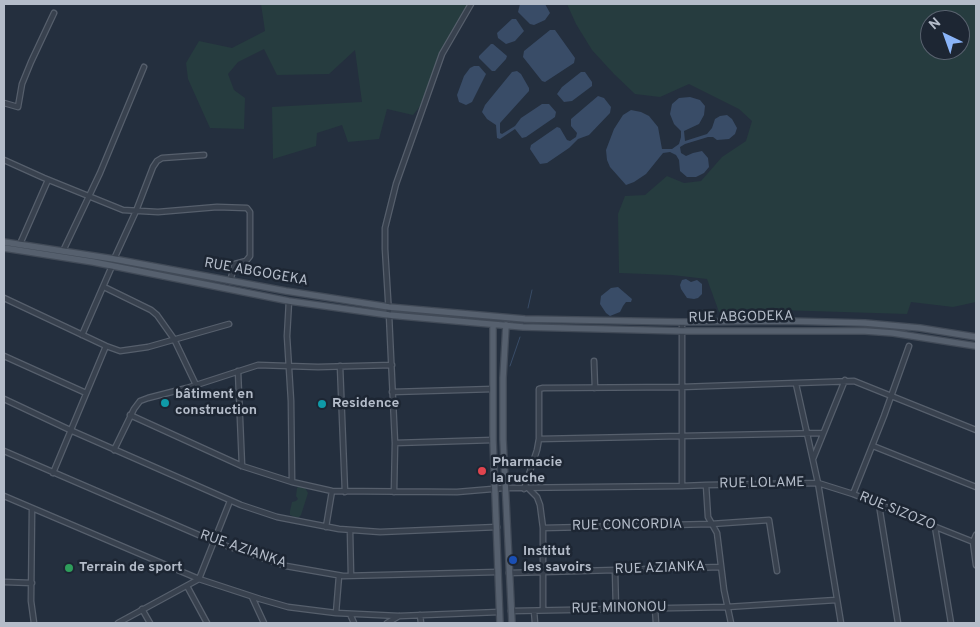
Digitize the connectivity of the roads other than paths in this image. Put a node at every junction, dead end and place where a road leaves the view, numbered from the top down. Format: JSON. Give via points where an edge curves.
{"nodes":[{"id":1,"x":471,"y":4,"type":"edge"},
{"id":2,"x":54,"y":13,"type":"dead end"},
{"id":3,"x":144,"y":67,"type":"dead end"},
{"id":4,"x":4,"y":103,"type":"edge"},
{"id":5,"x":204,"y":155,"type":"dead end"},
{"id":6,"x":4,"y":160,"type":"edge"},
{"id":7,"x":48,"y":180,"type":"junction"},
{"id":8,"x":89,"y":196,"type":"junction"},
{"id":9,"x":136,"y":211,"type":"junction"},
{"id":10,"x":4,"y":242,"type":"edge"},
{"id":11,"x":20,"y":244,"type":"junction"},
{"id":12,"x":4,"y":248,"type":"edge"},
{"id":13,"x":63,"y":251,"type":"junction"},
{"id":14,"x":114,"y":259,"type":"junction"},
{"id":15,"x":112,"y":266,"type":"junction"},
{"id":16,"x":230,"y":281,"type":"junction"},
{"id":17,"x":104,"y":287,"type":"junction"},
{"id":18,"x":4,"y":298,"type":"edge"},
{"id":19,"x":289,"y":301,"type":"junction"},
{"id":20,"x":389,"y":307,"type":"junction"},
{"id":21,"x":390,"y":315,"type":"junction"},
{"id":22,"x":494,"y":317,"type":"junction"},
{"id":23,"x":506,"y":318,"type":"junction"},
{"id":24,"x":682,"y":322,"type":"junction"},
{"id":25,"x":229,"y":324,"type":"dead end"},
{"id":26,"x":493,"y":325,"type":"junction"},
{"id":27,"x":506,"y":325,"type":"junction"},
{"id":28,"x":682,"y":331,"type":"junction"},
{"id":29,"x":82,"y":335,"type":"junction"},
{"id":30,"x":976,"y":337,"type":"edge"},
{"id":31,"x":174,"y":339,"type":"junction"},
{"id":32,"x":106,"y":346,"type":"junction"},
{"id":33,"x":909,"y":346,"type":"dead end"},
{"id":34,"x":976,"y":346,"type":"edge"},
{"id":35,"x":4,"y":356,"type":"edge"},
{"id":36,"x":594,"y":361,"type":"dead end"},
{"id":37,"x":289,"y":365,"type":"junction"},
{"id":38,"x":392,"y":365,"type":"junction"},
{"id":39,"x":340,"y":366,"type":"junction"},
{"id":40,"x":238,"y":371,"type":"junction"},
{"id":41,"x":845,"y":380,"type":"junction"},
{"id":42,"x":796,"y":384,"type":"junction"},
{"id":43,"x":196,"y":385,"type":"junction"},
{"id":44,"x":682,"y":387,"type":"junction"},
{"id":45,"x":493,"y":388,"type":"junction"},
{"id":46,"x":595,"y":388,"type":"junction"},
{"id":47,"x":392,"y":392,"type":"junction"},
{"id":48,"x":86,"y":393,"type":"junction"},
{"id":49,"x":892,"y":396,"type":"junction"},
{"id":50,"x":4,"y":399,"type":"edge"},
{"id":51,"x":130,"y":415,"type":"junction"},
{"id":52,"x":976,"y":430,"type":"edge"},
{"id":53,"x":70,"y":431,"type":"junction"},
{"id":54,"x":806,"y":433,"type":"junction"},
{"id":55,"x":823,"y":433,"type":"junction"},
{"id":56,"x":682,"y":437,"type":"junction"},
{"id":57,"x":539,"y":439,"type":"junction"},
{"id":58,"x":492,"y":440,"type":"junction"},
{"id":59,"x":395,"y":443,"type":"junction"},
{"id":60,"x":873,"y":446,"type":"junction"},
{"id":61,"x":114,"y":450,"type":"junction"},
{"id":62,"x":4,"y":451,"type":"edge"},
{"id":63,"x":813,"y":460,"type":"junction"},
{"id":64,"x":242,"y":466,"type":"junction"},
{"id":65,"x":53,"y":473,"type":"junction"},
{"id":66,"x":292,"y":482,"type":"junction"},
{"id":67,"x":818,"y":483,"type":"junction"},
{"id":68,"x":706,"y":485,"type":"junction"},
{"id":69,"x":682,"y":486,"type":"junction"},
{"id":70,"x":976,"y":487,"type":"edge"},
{"id":71,"x":504,"y":488,"type":"junction"},
{"id":72,"x":494,"y":489,"type":"junction"},
{"id":73,"x":526,"y":489,"type":"junction"},
{"id":74,"x":332,"y":491,"type":"junction"},
{"id":75,"x":345,"y":492,"type":"junction"},
{"id":76,"x":394,"y":492,"type":"junction"},
{"id":77,"x":853,"y":494,"type":"junction"},
{"id":78,"x":4,"y":496,"type":"edge"},
{"id":79,"x":230,"y":500,"type":"junction"},
{"id":80,"x":880,"y":505,"type":"junction"},
{"id":81,"x":32,"y":509,"type":"junction"},
{"id":82,"x":711,"y":524,"type":"junction"},
{"id":83,"x":326,"y":527,"type":"junction"},
{"id":84,"x":497,"y":527,"type":"junction"},
{"id":85,"x":935,"y":527,"type":"junction"},
{"id":86,"x":543,"y":528,"type":"junction"},
{"id":87,"x":350,"y":530,"type":"junction"},
{"id":88,"x":976,"y":535,"type":"edge"},
{"id":89,"x":215,"y":542,"type":"junction"},
{"id":90,"x":975,"y":542,"type":"edge"},
{"id":91,"x":976,"y":565,"type":"edge"},
{"id":92,"x":720,"y":567,"type":"junction"},
{"id":93,"x":615,"y":570,"type":"junction"},
{"id":94,"x":777,"y":571,"type":"dead end"},
{"id":95,"x":498,"y":572,"type":"junction"},
{"id":96,"x":543,"y":572,"type":"junction"},
{"id":97,"x":509,"y":573,"type":"junction"},
{"id":98,"x":339,"y":576,"type":"junction"},
{"id":99,"x":350,"y":576,"type":"junction"},
{"id":100,"x":199,"y":579,"type":"junction"},
{"id":101,"x":4,"y":582,"type":"edge"},
{"id":102,"x":32,"y":583,"type":"junction"},
{"id":103,"x":187,"y":586,"type":"junction"},
{"id":104,"x":252,"y":597,"type":"junction"},
{"id":105,"x":836,"y":600,"type":"junction"},
{"id":106,"x":728,"y":607,"type":"junction"},
{"id":107,"x":142,"y":609,"type":"junction"},
{"id":108,"x":655,"y":609,"type":"junction"},
{"id":109,"x":511,"y":610,"type":"junction"},
{"id":110,"x":543,"y":610,"type":"junction"},
{"id":111,"x":616,"y":610,"type":"junction"},
{"id":112,"x":534,"y":611,"type":"junction"},
{"id":113,"x":498,"y":612,"type":"junction"},
{"id":114,"x":336,"y":613,"type":"junction"},
{"id":115,"x":350,"y":614,"type":"junction"},
{"id":116,"x":420,"y":615,"type":"junction"},
{"id":117,"x":399,"y":616,"type":"junction"},
{"id":118,"x":34,"y":623,"type":"edge"},
{"id":119,"x":118,"y":623,"type":"edge"},
{"id":120,"x":150,"y":623,"type":"edge"},
{"id":121,"x":207,"y":623,"type":"edge"},
{"id":122,"x":264,"y":623,"type":"edge"},
{"id":123,"x":354,"y":623,"type":"edge"},
{"id":124,"x":387,"y":623,"type":"edge"},
{"id":125,"x":421,"y":623,"type":"edge"},
{"id":126,"x":500,"y":623,"type":"edge"},
{"id":127,"x":512,"y":623,"type":"edge"},
{"id":128,"x":535,"y":623,"type":"edge"},
{"id":129,"x":656,"y":623,"type":"edge"},
{"id":130,"x":731,"y":623,"type":"edge"},
{"id":131,"x":841,"y":623,"type":"edge"},
{"id":132,"x":898,"y":623,"type":"edge"},
{"id":133,"x":951,"y":623,"type":"edge"}],
"edges":[{"from":1,"to":20,"type":"street","via":[[442,54],[396,184],[385,237]]},
{"from":2,"to":4,"type":"street","via":[[22,84],[18,107]]},
{"from":3,"to":8,"type":"street"},
{"from":5,"to":9,"type":"street","via":[[157,161]]},
{"from":6,"to":7,"type":"street"},
{"from":7,"to":8,"type":"street"},
{"from":7,"to":11,"type":"street"},
{"from":8,"to":9,"type":"street","via":[[118,209]]},
{"from":8,"to":13,"type":"street"},
{"from":9,"to":14,"type":"street"},
{"from":9,"to":16,"type":"street","via":[[217,207],[249,209],[250,256],[246,261],[235,264]]},
{"from":10,"to":11,"type":"main road","name":"RUE ABGOGEKA"},
{"from":11,"to":13,"type":"main road","name":"RUE ABGOGEKA"},
{"from":12,"to":15,"type":"main road","name":"RUE ABGOGEKA"},
{"from":13,"to":14,"type":"main road","name":"RUE ABGOGEKA"},
{"from":14,"to":16,"type":"main road","name":"RUE ABGOGEKA"},
{"from":15,"to":17,"type":"street"},
{"from":15,"to":19,"type":"main road","name":"RUE ABGOGEKA"},
{"from":16,"to":20,"type":"main road","name":"RUE ABGOGEKA"},
{"from":17,"to":29,"type":"street"},
{"from":17,"to":31,"type":"street","via":[[151,310]]},
{"from":18,"to":29,"type":"street"},
{"from":19,"to":21,"type":"main road","name":"RUE ABGOGEKA"},
{"from":19,"to":37,"type":"street"},
{"from":20,"to":21,"type":"street"},
{"from":20,"to":22,"type":"main road","name":"RUE ABGOGEKA"},
{"from":21,"to":26,"type":"main road","name":"RUE ABGOGEKA"},
{"from":21,"to":38,"type":"street"},
{"from":22,"to":23,"type":"main road","name":"RUE ABGOGEKA"},
{"from":22,"to":26,"type":"street"},
{"from":23,"to":24,"type":"main road","name":"RUE ABGODEKA"},
{"from":23,"to":27,"type":"street"},
{"from":24,"to":28,"type":"street"},
{"from":24,"to":30,"type":"main road","name":"RUE ABGODEKA","via":[[865,323]]},
{"from":25,"to":31,"type":"street"},
{"from":26,"to":27,"type":"main road","name":"RUE ABGODEKA"},
{"from":26,"to":45,"type":"main road"},
{"from":27,"to":28,"type":"main road","name":"RUE ABGODEKA"},
{"from":27,"to":71,"type":"main road"},
{"from":28,"to":34,"type":"main road","name":"RUE ABGODEKA","via":[[865,331]]},
{"from":28,"to":44,"type":"street"},
{"from":29,"to":32,"type":"street"},
{"from":31,"to":32,"type":"street","via":[[125,351]]},
{"from":31,"to":43,"type":"street"},
{"from":32,"to":48,"type":"street"},
{"from":33,"to":49,"type":"street"},
{"from":35,"to":48,"type":"street"},
{"from":36,"to":46,"type":"street"},
{"from":37,"to":39,"type":"street"},
{"from":37,"to":40,"type":"street","via":[[258,366]]},
{"from":37,"to":66,"type":"street"},
{"from":38,"to":39,"type":"street"},
{"from":38,"to":47,"type":"street"},
{"from":39,"to":75,"type":"street"},
{"from":40,"to":43,"type":"street"},
{"from":40,"to":64,"type":"street"},
{"from":41,"to":42,"type":"street"},
{"from":41,"to":49,"type":"street","via":[[854,380]]},
{"from":41,"to":55,"type":"street"},
{"from":42,"to":44,"type":"street"},
{"from":42,"to":54,"type":"street"},
{"from":43,"to":51,"type":"street","via":[[144,399]]},
{"from":44,"to":46,"type":"street"},
{"from":44,"to":56,"type":"street"},
{"from":45,"to":47,"type":"street"},
{"from":45,"to":58,"type":"main road"},
{"from":46,"to":57,"type":"street","via":[[539,389]]},
{"from":47,"to":59,"type":"street"},
{"from":48,"to":53,"type":"street"},
{"from":49,"to":52,"type":"street"},
{"from":49,"to":60,"type":"street"},
{"from":50,"to":53,"type":"street"},
{"from":51,"to":61,"type":"street"},
{"from":51,"to":64,"type":"street","name":"RUE LOLAME"},
{"from":53,"to":61,"type":"street"},
{"from":53,"to":65,"type":"street"},
{"from":54,"to":55,"type":"street"},
{"from":54,"to":56,"type":"street"},
{"from":54,"to":63,"type":"street"},
{"from":55,"to":63,"type":"street"},
{"from":56,"to":57,"type":"street"},
{"from":56,"to":69,"type":"street"},
{"from":57,"to":73,"type":"street"},
{"from":58,"to":59,"type":"street"},
{"from":58,"to":72,"type":"main road"},
{"from":59,"to":76,"type":"street"},
{"from":60,"to":70,"type":"street"},
{"from":60,"to":77,"type":"street"},
{"from":61,"to":79,"type":"street"},
{"from":62,"to":65,"type":"street","name":"RUE AZIANKA"},
{"from":63,"to":67,"type":"street"},
{"from":64,"to":66,"type":"street","name":"RUE LOLAME"},
{"from":65,"to":89,"type":"street","name":"RUE AZIANKA"},
{"from":66,"to":74,"type":"street","name":"RUE LOLAME"},
{"from":67,"to":68,"type":"street","name":"RUE LOLAME"},
{"from":67,"to":77,"type":"street","name":"RUE SIZOZO"},
{"from":67,"to":105,"type":"street"},
{"from":68,"to":69,"type":"street","name":"RUE LOLAME"},
{"from":68,"to":82,"type":"street"},
{"from":69,"to":73,"type":"street","name":"RUE LOLAME"},
{"from":71,"to":72,"type":"street","name":"RUE LOLAME"},
{"from":71,"to":73,"type":"street","name":"RUE LOLAME"},
{"from":71,"to":97,"type":"main road"},
{"from":72,"to":76,"type":"street","name":"RUE LOLAME"},
{"from":72,"to":84,"type":"main road"},
{"from":73,"to":86,"type":"street","via":[[539,501]]},
{"from":74,"to":75,"type":"street","name":"RUE LOLAME"},
{"from":74,"to":83,"type":"street"},
{"from":75,"to":76,"type":"street","name":"RUE LOLAME"},
{"from":77,"to":80,"type":"street","name":"RUE SIZOZO"},
{"from":78,"to":81,"type":"street"},
{"from":79,"to":83,"type":"street","via":[[277,517]]},
{"from":79,"to":89,"type":"street"},
{"from":80,"to":85,"type":"street","name":"RUE SIZOZO"},
{"from":80,"to":132,"type":"street"},
{"from":81,"to":100,"type":"street"},
{"from":81,"to":102,"type":"street"},
{"from":82,"to":86,"type":"street","name":"RUE CONCORDIA"},
{"from":82,"to":92,"type":"street","via":[[717,533]]},
{"from":82,"to":94,"type":"street","name":"RUE CONCORDIA","via":[[769,520]]},
{"from":83,"to":87,"type":"street"},
{"from":84,"to":87,"type":"street","via":[[404,532]]},
{"from":84,"to":95,"type":"main road"},
{"from":85,"to":90,"type":"street","name":"RUE SIZOZO"},
{"from":85,"to":133,"type":"street"},
{"from":86,"to":96,"type":"street"},
{"from":87,"to":99,"type":"street"},
{"from":88,"to":90,"type":"street"},
{"from":89,"to":98,"type":"street","name":"RUE AZIANKA","via":[[286,566]]},
{"from":89,"to":100,"type":"street"},
{"from":90,"to":91,"type":"street"},
{"from":92,"to":93,"type":"street","name":"RUE AZIANKA"},
{"from":92,"to":106,"type":"street"},
{"from":93,"to":96,"type":"street","name":"RUE AZIANKA"},
{"from":93,"to":111,"type":"street"},
{"from":95,"to":99,"type":"street","name":"RUE AZIANKA"},
{"from":95,"to":113,"type":"main road"},
{"from":96,"to":97,"type":"street","name":"RUE AZIANKA"},
{"from":96,"to":110,"type":"street"},
{"from":97,"to":109,"type":"main road"},
{"from":98,"to":99,"type":"street","name":"RUE AZIANKA"},
{"from":98,"to":114,"type":"street"},
{"from":100,"to":103,"type":"street"},
{"from":100,"to":104,"type":"street"},
{"from":101,"to":102,"type":"street"},
{"from":102,"to":118,"type":"street"},
{"from":103,"to":107,"type":"street"},
{"from":103,"to":121,"type":"street"},
{"from":104,"to":114,"type":"street","via":[[288,607]]},
{"from":104,"to":122,"type":"street"},
{"from":105,"to":106,"type":"street","name":"RUE MINONOU"},
{"from":105,"to":131,"type":"street"},
{"from":106,"to":108,"type":"street","name":"RUE MINONOU"},
{"from":106,"to":130,"type":"street"},
{"from":107,"to":119,"type":"street"},
{"from":107,"to":120,"type":"street"},
{"from":108,"to":111,"type":"street","name":"RUE MINONOU"},
{"from":108,"to":129,"type":"street"},
{"from":109,"to":112,"type":"street","name":"RUE MINONOU"},
{"from":109,"to":127,"type":"main road"},
{"from":110,"to":111,"type":"street","name":"RUE MINONOU"},
{"from":110,"to":112,"type":"street","name":"RUE MINONOU"},
{"from":112,"to":128,"type":"street"},
{"from":113,"to":116,"type":"street"},
{"from":113,"to":126,"type":"main road"},
{"from":114,"to":115,"type":"street"},
{"from":115,"to":117,"type":"street"},
{"from":115,"to":123,"type":"street"},
{"from":116,"to":117,"type":"street"},
{"from":116,"to":125,"type":"street"},
{"from":117,"to":124,"type":"street"}]}
